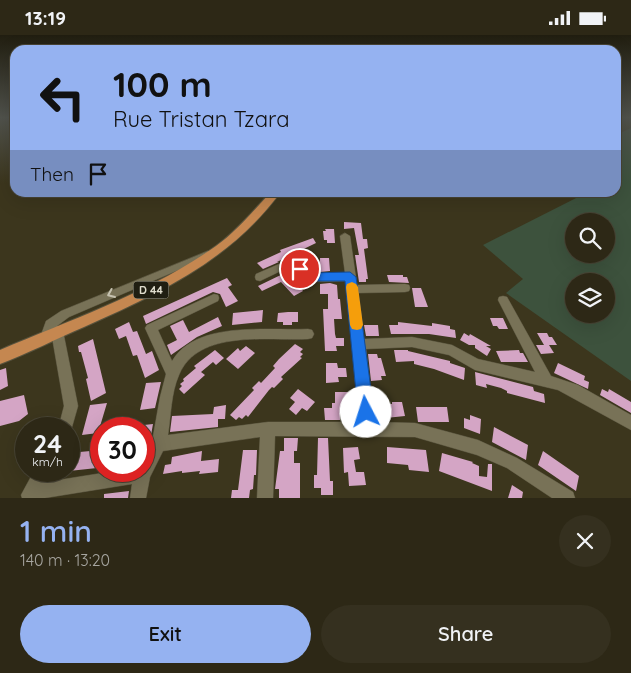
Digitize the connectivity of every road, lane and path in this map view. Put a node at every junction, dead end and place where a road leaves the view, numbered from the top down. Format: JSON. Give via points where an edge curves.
{"nodes":[{"id":1,"x":271,"y":197,"type":"edge"},
{"id":2,"x":345,"y":236,"type":"dead end"},
{"id":3,"x":260,"y":277,"type":"dead end"},
{"id":4,"x":350,"y":277,"type":"junction"},
{"id":5,"x":405,"y":288,"type":"dead end"},
{"id":6,"x":352,"y":289,"type":"junction"},
{"id":7,"x":214,"y":298,"type":"dead end"},
{"id":8,"x":502,"y":300,"type":"dead end"},
{"id":9,"x":52,"y":333,"type":"junction"},
{"id":10,"x":308,"y":334,"type":"dead end"},
{"id":11,"x":359,"y":344,"type":"junction"},
{"id":12,"x":0,"y":357,"type":"edge"},
{"id":13,"x":172,"y":374,"type":"junction"},
{"id":14,"x":547,"y":381,"type":"junction"},
{"id":15,"x":69,"y":417,"type":"edge"},
{"id":16,"x":631,"y":423,"type":"edge"},
{"id":17,"x":268,"y":429,"type":"junction"},
{"id":18,"x":367,"y":429,"type":"junction"},
{"id":19,"x":159,"y":444,"type":"junction"},
{"id":20,"x":155,"y":451,"type":"edge"},
{"id":21,"x":37,"y":482,"type":"edge"},
{"id":22,"x":102,"y":482,"type":"edge"},
{"id":23,"x":141,"y":482,"type":"edge"},
{"id":24,"x":29,"y":495,"type":"edge"},
{"id":25,"x":138,"y":498,"type":"edge"},
{"id":26,"x":265,"y":498,"type":"edge"},
{"id":27,"x":567,"y":498,"type":"edge"}],
"edges":[{"from":1,"to":9,"type":"main road","number":"D 44","via":[[221,249],[162,285]]},
{"from":2,"to":4,"type":"street"},
{"from":3,"to":4,"type":"street","via":[[293,261],[307,278]]},
{"from":4,"to":6,"type":"street"},
{"from":5,"to":6,"type":"street"},
{"from":6,"to":11,"type":"street"},
{"from":7,"to":13,"type":"street","via":[[151,328]]},
{"from":8,"to":14,"type":"street"},
{"from":9,"to":12,"type":"main road","number":"D 44"},
{"from":9,"to":15,"type":"street","via":[[71,407]]},
{"from":10,"to":13,"type":"street","via":[[223,336],[205,341],[179,360]]},
{"from":11,"to":14,"type":"street","via":[[412,343],[452,349],[475,364]]},
{"from":11,"to":18,"type":"street"},
{"from":13,"to":19,"type":"street"},
{"from":14,"to":16,"type":"street","via":[[573,390]]},
{"from":17,"to":18,"type":"street"},
{"from":17,"to":19,"type":"street"},
{"from":17,"to":26,"type":"street"},
{"from":18,"to":27,"type":"street","via":[[414,430],[478,448],[512,463]]},
{"from":19,"to":20,"type":"street"},
{"from":21,"to":24,"type":"street"},
{"from":22,"to":24,"type":"street"},
{"from":23,"to":25,"type":"street"}]}
